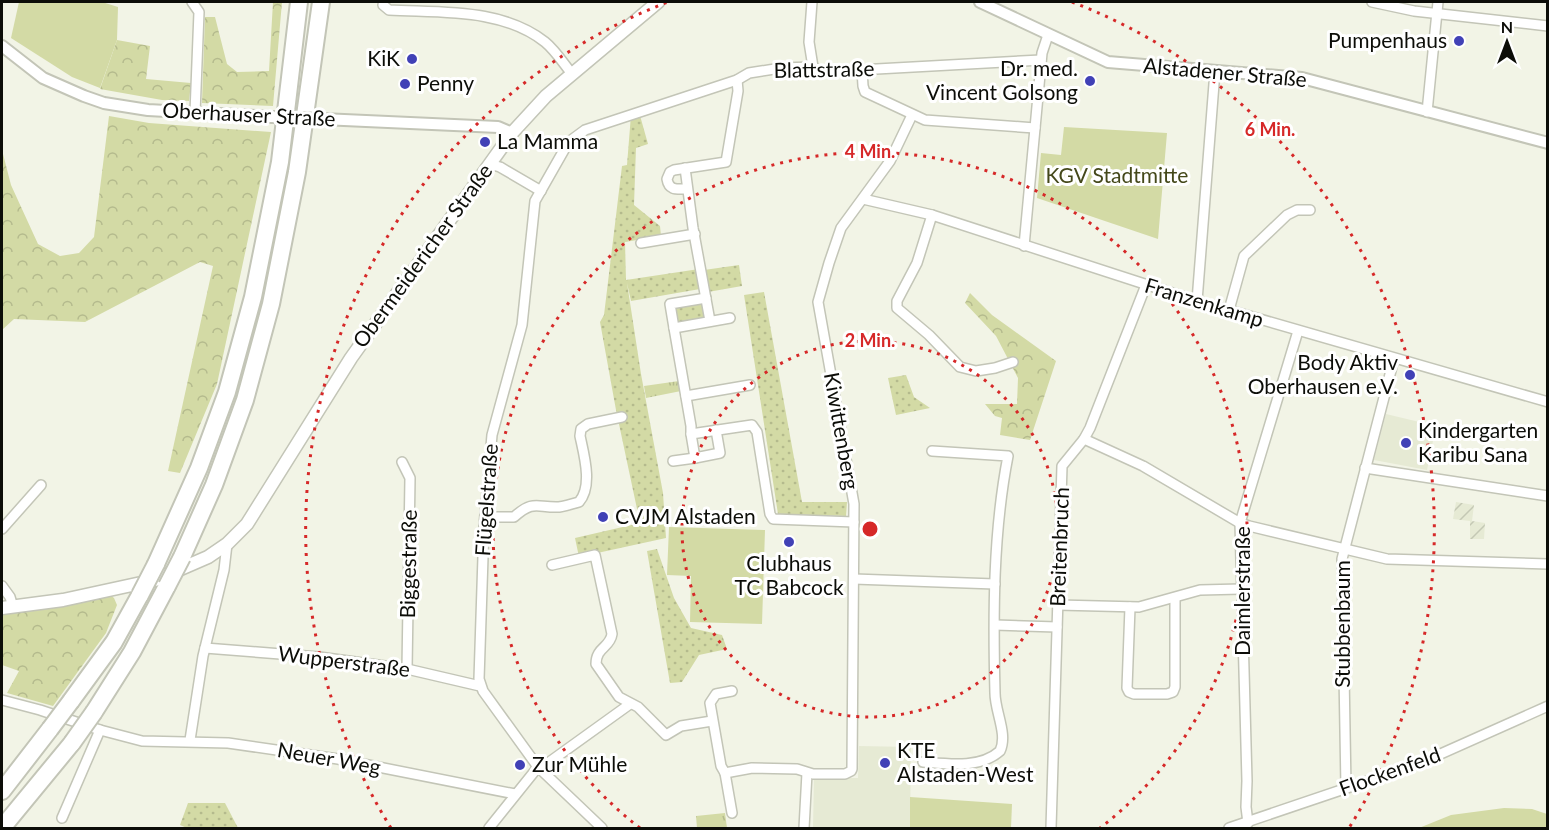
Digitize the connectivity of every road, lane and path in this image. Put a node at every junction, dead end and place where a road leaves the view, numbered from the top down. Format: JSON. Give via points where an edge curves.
{"nodes":[{"id":1,"x":192,"y":2,"type":"edge"},
{"id":2,"x":299,"y":2,"type":"edge"},
{"id":3,"x":321,"y":2,"type":"edge"},
{"id":4,"x":658,"y":2,"type":"edge"},
{"id":5,"x":812,"y":2,"type":"edge"},
{"id":6,"x":980,"y":2,"type":"edge"},
{"id":7,"x":1372,"y":2,"type":"edge"},
{"id":8,"x":1438,"y":2,"type":"edge"},
{"id":9,"x":383,"y":5,"type":"dead end"},
{"id":10,"x":1436,"y":14,"type":"junction"},
{"id":11,"x":1548,"y":26,"type":"edge"},
{"id":12,"x":1048,"y":35,"type":"junction"},
{"id":13,"x":2,"y":46,"type":"edge"},
{"id":14,"x":1041,"y":60,"type":"junction"},
{"id":15,"x":813,"y":67,"type":"junction"},
{"id":16,"x":862,"y":69,"type":"junction"},
{"id":17,"x":1215,"y":71,"type":"junction"},
{"id":18,"x":572,"y":74,"type":"junction"},
{"id":19,"x":737,"y":80,"type":"junction"},
{"id":20,"x":1427,"y":112,"type":"junction"},
{"id":21,"x":195,"y":113,"type":"junction"},
{"id":22,"x":912,"y":116,"type":"junction"},
{"id":23,"x":1035,"y":128,"type":"junction"},
{"id":24,"x":512,"y":133,"type":"junction"},
{"id":25,"x":1548,"y":143,"type":"edge"},
{"id":26,"x":489,"y":164,"type":"junction"},
{"id":27,"x":685,"y":168,"type":"junction"},
{"id":28,"x":687,"y":189,"type":"junction"},
{"id":29,"x":541,"y":191,"type":"junction"},
{"id":30,"x":863,"y":199,"type":"junction"},
{"id":31,"x":1310,"y":210,"type":"dead end"},
{"id":32,"x":932,"y":215,"type":"junction"},
{"id":33,"x":695,"y":234,"type":"junction"},
{"id":34,"x":641,"y":243,"type":"dead end"},
{"id":35,"x":1024,"y":246,"type":"junction"},
{"id":36,"x":1146,"y":285,"type":"junction"},
{"id":37,"x":706,"y":298,"type":"junction"},
{"id":38,"x":1197,"y":301,"type":"junction"},
{"id":39,"x":1229,"y":310,"type":"junction"},
{"id":40,"x":730,"y":318,"type":"dead end"},
{"id":41,"x":710,"y":321,"type":"junction"},
{"id":42,"x":674,"y":328,"type":"junction"},
{"id":43,"x":1298,"y":331,"type":"junction"},
{"id":44,"x":1394,"y":359,"type":"junction"},
{"id":45,"x":1013,"y":362,"type":"dead end"},
{"id":46,"x":750,"y":385,"type":"dead end"},
{"id":47,"x":686,"y":396,"type":"junction"},
{"id":48,"x":1548,"y":402,"type":"edge"},
{"id":49,"x":622,"y":417,"type":"dead end"},
{"id":50,"x":716,"y":430,"type":"junction"},
{"id":51,"x":691,"y":434,"type":"junction"},
{"id":52,"x":1084,"y":439,"type":"junction"},
{"id":53,"x":932,"y":451,"type":"dead end"},
{"id":54,"x":694,"y":458,"type":"junction"},
{"id":55,"x":673,"y":461,"type":"dead end"},
{"id":56,"x":402,"y":462,"type":"dead end"},
{"id":57,"x":1365,"y":468,"type":"junction"},
{"id":58,"x":41,"y":485,"type":"dead end"},
{"id":59,"x":1548,"y":496,"type":"edge"},
{"id":60,"x":485,"y":517,"type":"junction"},
{"id":61,"x":854,"y":522,"type":"junction"},
{"id":62,"x":1240,"y":523,"type":"junction"},
{"id":63,"x":2,"y":529,"type":"edge"},
{"id":64,"x":227,"y":544,"type":"junction"},
{"id":65,"x":1344,"y":549,"type":"junction"},
{"id":66,"x":1548,"y":564,"type":"edge"},
{"id":67,"x":552,"y":565,"type":"dead end"},
{"id":68,"x":854,"y":579,"type":"junction"},
{"id":69,"x":995,"y":584,"type":"junction"},
{"id":70,"x":2,"y":586,"type":"edge"},
{"id":71,"x":1241,"y":589,"type":"junction"},
{"id":72,"x":1175,"y":598,"type":"junction"},
{"id":73,"x":1058,"y":605,"type":"junction"},
{"id":74,"x":1130,"y":607,"type":"junction"},
{"id":75,"x":7,"y":608,"type":"edge"},
{"id":76,"x":995,"y":625,"type":"junction"},
{"id":77,"x":1057,"y":627,"type":"junction"},
{"id":78,"x":206,"y":648,"type":"junction"},
{"id":79,"x":407,"y":669,"type":"junction"},
{"id":80,"x":480,"y":686,"type":"junction"},
{"id":81,"x":732,"y":691,"type":"dead end"},
{"id":82,"x":2,"y":700,"type":"edge"},
{"id":83,"x":630,"y":704,"type":"junction"},
{"id":84,"x":1548,"y":706,"type":"edge"},
{"id":85,"x":712,"y":721,"type":"junction"},
{"id":86,"x":99,"y":730,"type":"junction"},
{"id":87,"x":190,"y":740,"type":"junction"},
{"id":88,"x":923,"y":762,"type":"dead end"},
{"id":89,"x":538,"y":767,"type":"junction"},
{"id":90,"x":725,"y":773,"type":"junction"},
{"id":91,"x":807,"y":773,"type":"junction"},
{"id":92,"x":1346,"y":788,"type":"junction"},
{"id":93,"x":2,"y":792,"type":"edge"},
{"id":94,"x":516,"y":794,"type":"junction"},
{"id":95,"x":732,"y":813,"type":"dead end"},
{"id":96,"x":62,"y":818,"type":"dead end"},
{"id":97,"x":1248,"y":823,"type":"junction"},
{"id":98,"x":2,"y":828,"type":"edge"},
{"id":99,"x":489,"y":828,"type":"edge"},
{"id":100,"x":602,"y":828,"type":"edge"},
{"id":101,"x":804,"y":828,"type":"edge"},
{"id":102,"x":1051,"y":828,"type":"edge"},
{"id":103,"x":1229,"y":828,"type":"edge"}],
"edges":[{"from":1,"to":21,"type":"street","via":[[199,12]]},
{"from":2,"to":93,"type":"highway","bridge":true,"via":[[280,162],[253,297],[227,392],[200,468],[156,564],[114,642]]},
{"from":3,"to":98,"type":"highway","bridge":true,"via":[[297,172],[271,304],[245,400],[214,485],[182,557],[132,652],[72,742]]},
{"from":4,"to":18,"type":"main road","name":"Obermeidericher Straße"},
{"from":5,"to":15,"type":"street","via":[[809,42]]},
{"from":6,"to":12,"type":"street","name":"Alstadener Straße"},
{"from":7,"to":10,"type":"street"},
{"from":8,"to":10,"type":"street"},
{"from":9,"to":18,"type":"street","via":[[389,10],[474,16],[518,25],[546,43]]},
{"from":10,"to":11,"type":"street"},
{"from":10,"to":20,"type":"street"},
{"from":12,"to":14,"type":"street"},
{"from":12,"to":17,"type":"street","name":"Alstadener Straße","via":[[1108,62]]},
{"from":13,"to":21,"type":"street","name":"Oberhauser Straße","via":[[43,78],[84,96],[148,110]]},
{"from":14,"to":16,"type":"street","name":"Blattstraße"},
{"from":14,"to":23,"type":"street"},
{"from":15,"to":16,"type":"street","name":"Blattstraße","via":[[818,72]]},
{"from":15,"to":19,"type":"street","name":"Blattstraße","via":[[756,72]]},
{"from":16,"to":22,"type":"street","via":[[865,92]]},
{"from":17,"to":20,"type":"street","name":"Alstadener Straße","via":[[1302,78]]},
{"from":17,"to":38,"type":"street"},
{"from":18,"to":24,"type":"main road","name":"Obermeidericher Straße","via":[[528,113]]},
{"from":19,"to":27,"type":"street","via":[[726,162]]},
{"from":19,"to":29,"type":"street","name":"Blattstraße","via":[[585,130],[570,141]]},
{"from":20,"to":25,"type":"street","name":"Alstadener Straße"},
{"from":21,"to":24,"type":"street","name":"Oberhauser Straße","bridge":true,"via":[[498,127]]},
{"from":22,"to":23,"type":"street"},
{"from":22,"to":30,"type":"street","name":"Kiwittenberg","via":[[890,161]]},
{"from":23,"to":35,"type":"street"},
{"from":24,"to":26,"type":"main road","name":"Obermeidericher Straße"},
{"from":26,"to":29,"type":"street"},
{"from":26,"to":64,"type":"main road","name":"Obermeidericher Straße","via":[[351,358],[247,524]]},
{"from":27,"to":28,"type":"street"},
{"from":27,"to":28,"type":"street","via":[[672,171],[668,182],[674,189]]},
{"from":28,"to":33,"type":"street"},
{"from":29,"to":60,"type":"street","name":"Flügelstraße","via":[[534,204],[521,330],[492,435]]},
{"from":30,"to":32,"type":"street","name":"Franzenkamp"},
{"from":30,"to":61,"type":"street","name":"Kiwittenberg","via":[[841,228],[818,305],[852,487]]},
{"from":31,"to":39,"type":"street","via":[[1287,215],[1244,256]]},
{"from":32,"to":35,"type":"street","name":"Franzenkamp"},
{"from":32,"to":45,"type":"street","via":[[897,308],[960,367],[976,371]]},
{"from":33,"to":34,"type":"street"},
{"from":33,"to":37,"type":"street"},
{"from":35,"to":36,"type":"street","name":"Franzenkamp"},
{"from":36,"to":38,"type":"street","name":"Franzenkamp"},
{"from":36,"to":52,"type":"street","name":"Breitenbruch"},
{"from":37,"to":41,"type":"street"},
{"from":37,"to":42,"type":"street","via":[[670,304]]},
{"from":38,"to":39,"type":"street","name":"Franzenkamp"},
{"from":39,"to":43,"type":"street","name":"Franzenkamp"},
{"from":40,"to":41,"type":"street"},
{"from":41,"to":42,"type":"street"},
{"from":42,"to":47,"type":"street"},
{"from":43,"to":44,"type":"street","name":"Franzenkamp"},
{"from":43,"to":62,"type":"street","name":"Daimlerstraße"},
{"from":44,"to":48,"type":"street","name":"Franzenkamp"},
{"from":44,"to":57,"type":"street","name":"Stubbenbaum"},
{"from":46,"to":47,"type":"street"},
{"from":47,"to":51,"type":"street"},
{"from":49,"to":60,"type":"street","via":[[581,429],[587,483],[579,502],[559,507],[541,504],[524,508],[513,517]]},
{"from":50,"to":51,"type":"street"},
{"from":50,"to":54,"type":"street","via":[[720,453]]},
{"from":50,"to":61,"type":"street","via":[[748,425],[756,429],[773,519]]},
{"from":51,"to":54,"type":"street"},
{"from":52,"to":62,"type":"street","via":[[1143,466]]},
{"from":52,"to":73,"type":"street","name":"Breitenbruch","via":[[1062,466]]},
{"from":53,"to":69,"type":"street","via":[[1008,456]]},
{"from":54,"to":55,"type":"street"},
{"from":56,"to":79,"type":"street","name":"Biggestraße","via":[[410,478]]},
{"from":57,"to":59,"type":"street"},
{"from":57,"to":65,"type":"street","name":"Stubbenbaum"},
{"from":58,"to":63,"type":"street"},
{"from":60,"to":80,"type":"street","name":"Flügelstraße"},
{"from":61,"to":68,"type":"street","name":"Kiwittenberg"},
{"from":62,"to":65,"type":"street"},
{"from":62,"to":71,"type":"street","name":"Daimlerstraße"},
{"from":64,"to":75,"type":"main road","name":"Obermeidericher Straße","via":[[208,557],[155,580]]},
{"from":64,"to":78,"type":"street"},
{"from":65,"to":66,"type":"street","via":[[1387,559]]},
{"from":65,"to":92,"type":"street","name":"Stubbenbaum"},
{"from":67,"to":83,"type":"street","via":[[595,555],[612,634],[600,650],[596,664],[619,697]]},
{"from":68,"to":69,"type":"street"},
{"from":68,"to":91,"type":"street","name":"Kiwittenberg","via":[[851,771]]},
{"from":69,"to":76,"type":"street"},
{"from":70,"to":75,"type":"street","via":[[10,597]]},
{"from":71,"to":72,"type":"street","via":[[1204,590]]},
{"from":71,"to":97,"type":"street","name":"Daimlerstraße"},
{"from":72,"to":74,"type":"street"},
{"from":72,"to":74,"type":"street","via":[[1175,687],[1167,694],[1134,694],[1127,688]]},
{"from":73,"to":74,"type":"street"},
{"from":73,"to":77,"type":"street","name":"Breitenbruch"},
{"from":76,"to":77,"type":"street"},
{"from":76,"to":88,"type":"street","via":[[995,700],[1002,748],[989,759],[961,765]]},
{"from":77,"to":102,"type":"street","name":"Breitenbruch"},
{"from":78,"to":79,"type":"street","name":"Wupperstraße"},
{"from":78,"to":87,"type":"street"},
{"from":79,"to":80,"type":"street","name":"Wupperstraße"},
{"from":80,"to":89,"type":"street"},
{"from":81,"to":85,"type":"street","via":[[712,697]]},
{"from":82,"to":86,"type":"street","name":"Neuer Weg"},
{"from":83,"to":85,"type":"street","via":[[666,735],[681,726]]},
{"from":83,"to":89,"type":"street"},
{"from":84,"to":92,"type":"street","name":"Flockenfeld","via":[[1431,759]]},
{"from":85,"to":90,"type":"street"},
{"from":86,"to":87,"type":"street","name":"Neuer Weg","via":[[142,741]]},
{"from":86,"to":96,"type":"street"},
{"from":87,"to":94,"type":"street","name":"Neuer Weg","via":[[329,758]]},
{"from":89,"to":94,"type":"street"},
{"from":89,"to":100,"type":"street"},
{"from":90,"to":91,"type":"street","via":[[752,768],[797,769]]},
{"from":90,"to":95,"type":"street"},
{"from":91,"to":101,"type":"street"},
{"from":92,"to":97,"type":"street","name":"Flockenfeld"},
{"from":94,"to":99,"type":"street"},
{"from":97,"to":103,"type":"street","name":"Flockenfeld"}]}
